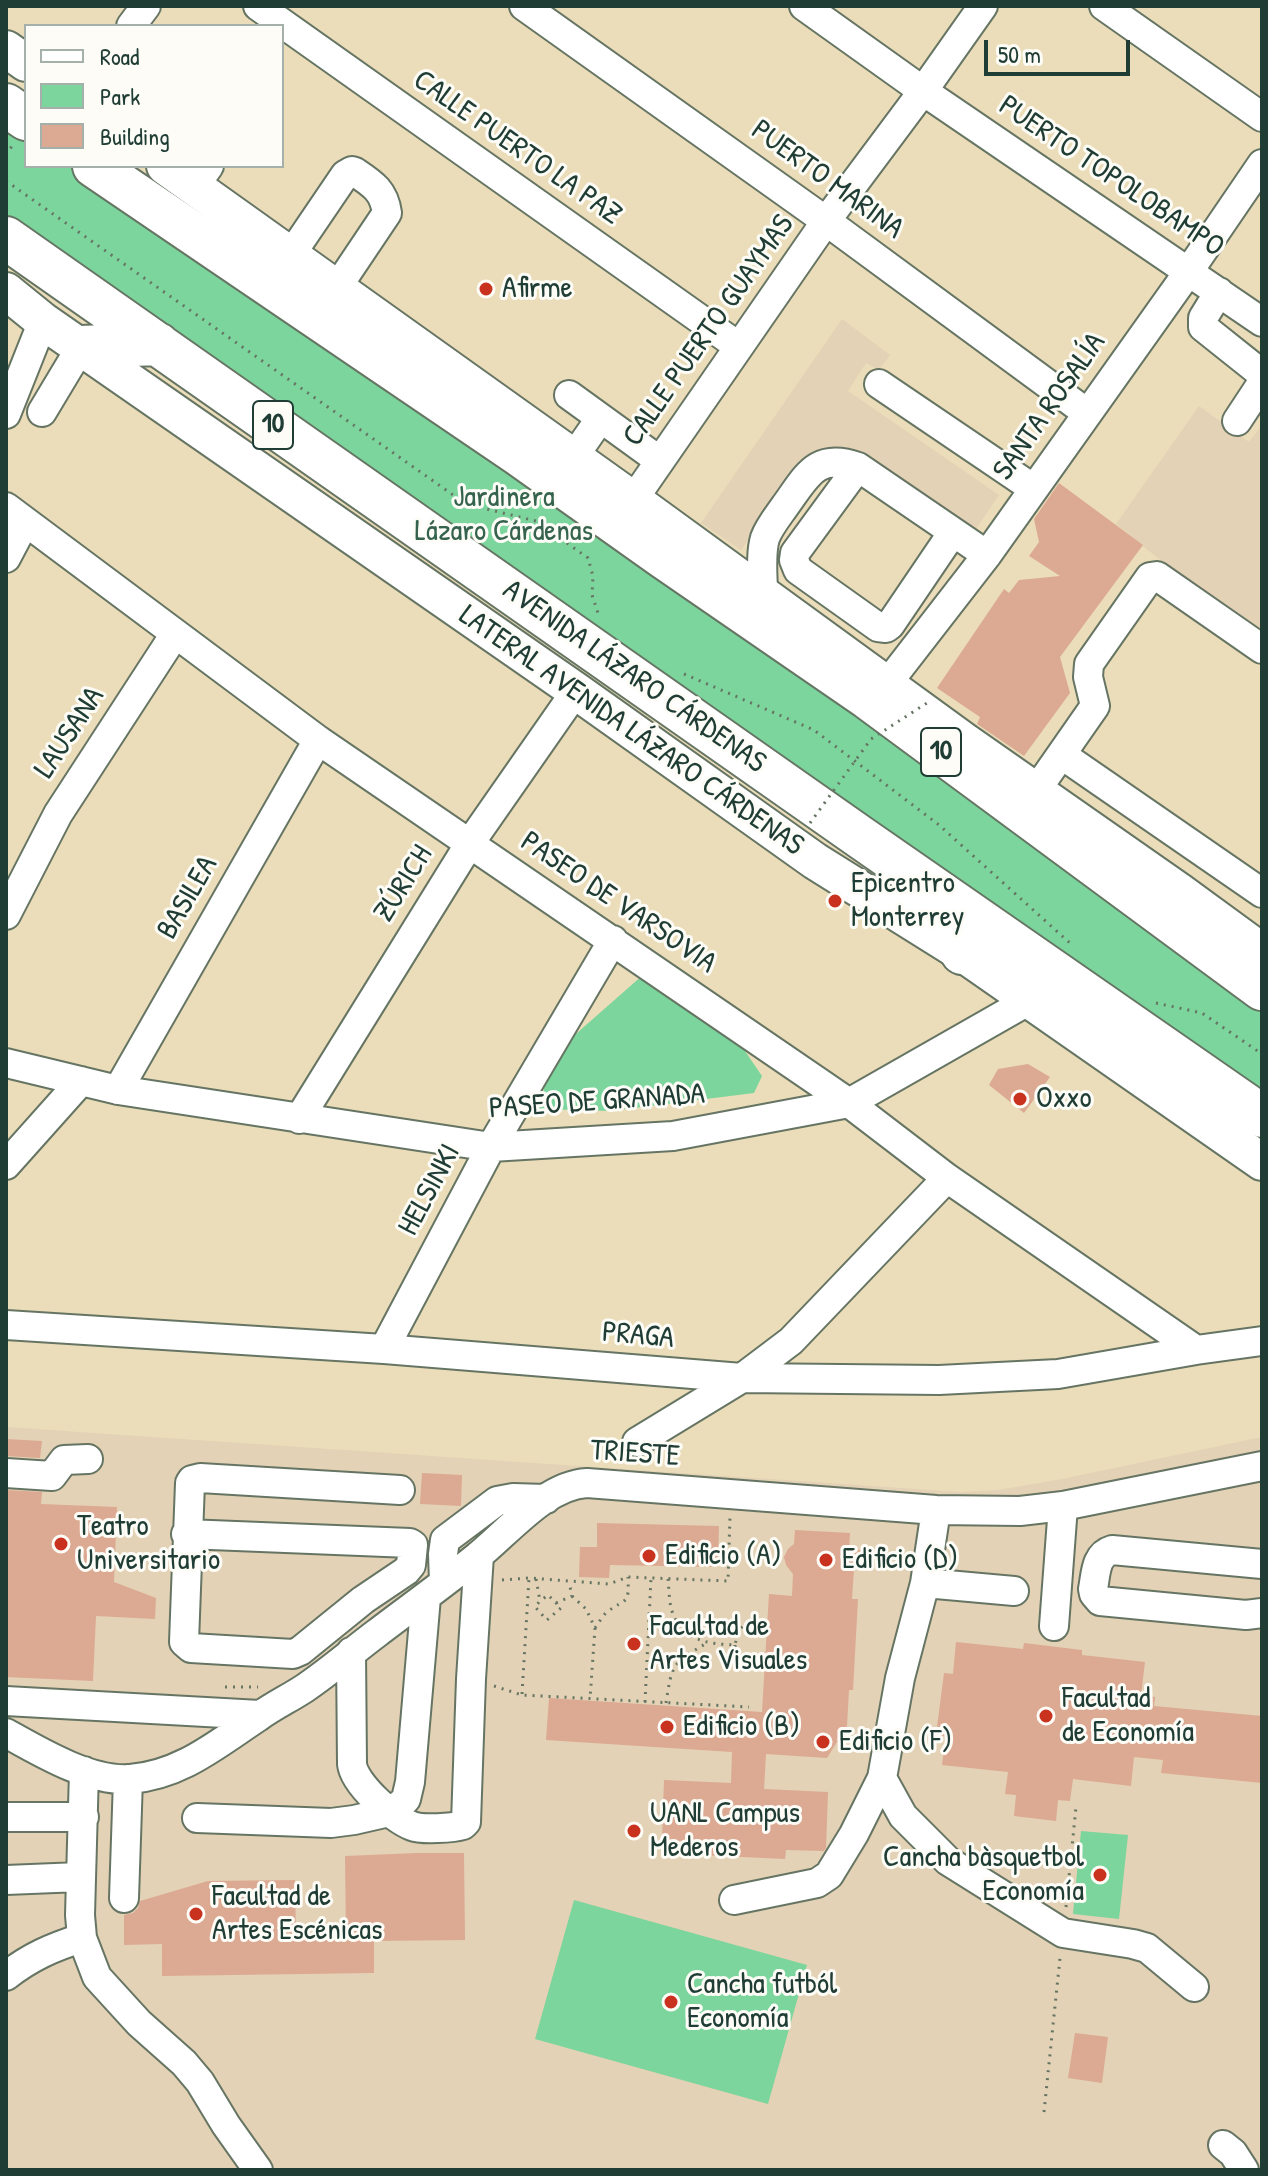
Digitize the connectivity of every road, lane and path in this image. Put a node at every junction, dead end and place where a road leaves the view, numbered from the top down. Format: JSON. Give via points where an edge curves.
{"nodes":[{"id":1,"x":146,"y":6,"type":"edge"},
{"id":2,"x":258,"y":6,"type":"edge"},
{"id":3,"x":524,"y":6,"type":"edge"},
{"id":4,"x":804,"y":6,"type":"edge"},
{"id":5,"x":983,"y":6,"type":"edge"},
{"id":6,"x":1104,"y":6,"type":"edge"},
{"id":7,"x":132,"y":24,"type":"edge"},
{"id":8,"x":283,"y":24,"type":"edge"},
{"id":9,"x":284,"y":24,"type":"edge"},
{"id":10,"x":6,"y":49,"type":"edge"},
{"id":11,"x":24,"y":62,"type":"edge"},
{"id":12,"x":923,"y":91,"type":"junction"},
{"id":13,"x":6,"y":105,"type":"edge"},
{"id":14,"x":1262,"y":117,"type":"edge"},
{"id":15,"x":24,"y":118,"type":"edge"},
{"id":16,"x":1262,"y":164,"type":"edge"},
{"id":17,"x":97,"y":168,"type":"edge"},
{"id":18,"x":172,"y":168,"type":"edge"},
{"id":19,"x":201,"y":177,"type":"edge"},
{"id":20,"x":6,"y":181,"type":"edge"},
{"id":21,"x":826,"y":221,"type":"junction"},
{"id":22,"x":6,"y":238,"type":"edge"},
{"id":23,"x":290,"y":256,"type":"junction"},
{"id":24,"x":1189,"y":271,"type":"junction"},
{"id":25,"x":336,"y":289,"type":"junction"},
{"id":26,"x":6,"y":291,"type":"edge"},
{"id":27,"x":1219,"y":292,"type":"junction"},
{"id":28,"x":43,"y":321,"type":"junction"},
{"id":29,"x":1262,"y":322,"type":"edge"},
{"id":30,"x":158,"y":344,"type":"junction"},
{"id":31,"x":738,"y":346,"type":"junction"},
{"id":32,"x":81,"y":347,"type":"junction"},
{"id":33,"x":1262,"y":374,"type":"edge"},
{"id":34,"x":1262,"y":383,"type":"edge"},
{"id":35,"x":879,"y":384,"type":"dead end"},
{"id":36,"x":569,"y":395,"type":"dead end"},
{"id":37,"x":42,"y":412,"type":"dead end"},
{"id":38,"x":1087,"y":413,"type":"junction"},
{"id":39,"x":6,"y":414,"type":"edge"},
{"id":40,"x":600,"y":419,"type":"junction"},
{"id":41,"x":1237,"y":421,"type":"dead end"},
{"id":42,"x":573,"y":458,"type":"junction"},
{"id":43,"x":660,"y":461,"type":"junction"},
{"id":44,"x":858,"y":467,"type":"junction"},
{"id":45,"x":1034,"y":489,"type":"junction"},
{"id":46,"x":633,"y":500,"type":"junction"},
{"id":47,"x":16,"y":514,"type":"edge"},
{"id":48,"x":953,"y":532,"type":"junction"},
{"id":49,"x":987,"y":555,"type":"junction"},
{"id":50,"x":663,"y":557,"type":"junction"},
{"id":51,"x":6,"y":558,"type":"edge"},
{"id":52,"x":841,"y":601,"type":"junction"},
{"id":53,"x":777,"y":604,"type":"junction"},
{"id":54,"x":601,"y":622,"type":"dead end"},
{"id":55,"x":175,"y":634,"type":"junction"},
{"id":56,"x":1262,"y":649,"type":"edge"},
{"id":57,"x":683,"y":674,"type":"dead end"},
{"id":58,"x":576,"y":691,"type":"junction"},
{"id":59,"x":908,"y":695,"type":"junction"},
{"id":60,"x":318,"y":740,"type":"junction"},
{"id":61,"x":1062,"y":755,"type":"junction"},
{"id":62,"x":1035,"y":792,"type":"junction"},
{"id":63,"x":810,"y":823,"type":"dead end"},
{"id":64,"x":860,"y":837,"type":"junction"},
{"id":65,"x":470,"y":843,"type":"junction"},
{"id":66,"x":1208,"y":856,"type":"junction"},
{"id":67,"x":1253,"y":887,"type":"edge"},
{"id":68,"x":1180,"y":892,"type":"junction"},
{"id":69,"x":6,"y":915,"type":"edge"},
{"id":70,"x":1216,"y":919,"type":"junction"},
{"id":71,"x":613,"y":940,"type":"junction"},
{"id":72,"x":1074,"y":946,"type":"dead end"},
{"id":73,"x":1262,"y":952,"type":"edge"},
{"id":74,"x":962,"y":953,"type":"junction"},
{"id":75,"x":1262,"y":989,"type":"edge"},
{"id":76,"x":1028,"y":1001,"type":"junction"},
{"id":77,"x":1152,"y":1002,"type":"dead end"},
{"id":78,"x":1262,"y":1054,"type":"edge"},
{"id":79,"x":6,"y":1063,"type":"edge"},
{"id":80,"x":81,"y":1081,"type":"junction"},
{"id":81,"x":118,"y":1090,"type":"junction"},
{"id":82,"x":849,"y":1103,"type":"junction"},
{"id":83,"x":1262,"y":1116,"type":"edge"},
{"id":84,"x":299,"y":1119,"type":"junction"},
{"id":85,"x":491,"y":1147,"type":"junction"},
{"id":86,"x":1262,"y":1162,"type":"edge"},
{"id":87,"x":6,"y":1165,"type":"edge"},
{"id":88,"x":947,"y":1178,"type":"junction"},
{"id":89,"x":6,"y":1325,"type":"edge"},
{"id":90,"x":1262,"y":1341,"type":"edge"},
{"id":91,"x":384,"y":1349,"type":"junction"},
{"id":92,"x":1196,"y":1350,"type":"junction"},
{"id":93,"x":742,"y":1378,"type":"junction"},
{"id":94,"x":637,"y":1442,"type":"dead end"},
{"id":95,"x":88,"y":1459,"type":"dead end"},
{"id":96,"x":1262,"y":1466,"type":"edge"},
{"id":97,"x":6,"y":1473,"type":"edge"},
{"id":98,"x":400,"y":1490,"type":"dead end"},
{"id":99,"x":731,"y":1495,"type":"junction"},
{"id":100,"x":546,"y":1499,"type":"junction"},
{"id":101,"x":1063,"y":1506,"type":"junction"},
{"id":102,"x":936,"y":1510,"type":"junction"},
{"id":103,"x":186,"y":1534,"type":"junction"},
{"id":104,"x":1262,"y":1564,"type":"edge"},
{"id":105,"x":478,"y":1569,"type":"junction"},
{"id":106,"x":628,"y":1577,"type":"junction"},
{"id":107,"x":529,"y":1578,"type":"junction"},
{"id":108,"x":651,"y":1578,"type":"junction"},
{"id":109,"x":536,"y":1579,"type":"junction"},
{"id":110,"x":668,"y":1579,"type":"junction"},
{"id":111,"x":569,"y":1581,"type":"junction"},
{"id":112,"x":925,"y":1583,"type":"junction"},
{"id":113,"x":435,"y":1590,"type":"junction"},
{"id":114,"x":1014,"y":1591,"type":"dead end"},
{"id":115,"x":572,"y":1596,"type":"junction"},
{"id":116,"x":363,"y":1600,"type":"junction"},
{"id":117,"x":540,"y":1601,"type":"junction"},
{"id":118,"x":556,"y":1603,"type":"junction"},
{"id":119,"x":1262,"y":1613,"type":"edge"},
{"id":120,"x":395,"y":1619,"type":"junction"},
{"id":121,"x":745,"y":1623,"type":"dead end"},
{"id":122,"x":1054,"y":1626,"type":"dead end"},
{"id":123,"x":595,"y":1628,"type":"junction"},
{"id":124,"x":707,"y":1643,"type":"junction"},
{"id":125,"x":735,"y":1645,"type":"junction"},
{"id":126,"x":351,"y":1652,"type":"junction"},
{"id":127,"x":741,"y":1670,"type":"dead end"},
{"id":128,"x":471,"y":1679,"type":"junction"},
{"id":129,"x":522,"y":1695,"type":"junction"},
{"id":130,"x":590,"y":1699,"type":"junction"},
{"id":131,"x":6,"y":1701,"type":"edge"},
{"id":132,"x":645,"y":1702,"type":"junction"},
{"id":133,"x":666,"y":1703,"type":"junction"},
{"id":134,"x":749,"y":1707,"type":"dead end"},
{"id":135,"x":260,"y":1715,"type":"junction"},
{"id":136,"x":6,"y":1733,"type":"edge"},
{"id":137,"x":84,"y":1771,"type":"junction"},
{"id":138,"x":882,"y":1778,"type":"junction"},
{"id":139,"x":128,"y":1779,"type":"junction"},
{"id":140,"x":1076,"y":1807,"type":"dead end"},
{"id":141,"x":389,"y":1812,"type":"junction"},
{"id":142,"x":6,"y":1817,"type":"edge"},
{"id":143,"x":84,"y":1817,"type":"junction"},
{"id":144,"x":197,"y":1818,"type":"dead end"},
{"id":145,"x":80,"y":1877,"type":"junction"},
{"id":146,"x":6,"y":1880,"type":"edge"},
{"id":147,"x":124,"y":1898,"type":"dead end"},
{"id":148,"x":734,"y":1900,"type":"dead end"},
{"id":149,"x":1063,"y":1933,"type":"junction"},
{"id":150,"x":82,"y":1938,"type":"junction"},
{"id":151,"x":6,"y":1976,"type":"edge"},
{"id":152,"x":1194,"y":1987,"type":"dead end"},
{"id":153,"x":1044,"y":2112,"type":"dead end"},
{"id":154,"x":1223,"y":2145,"type":"dead end"},
{"id":155,"x":258,"y":2170,"type":"edge"},
{"id":156,"x":1244,"y":2170,"type":"edge"}],
"edges":[{"from":1,"to":7,"type":"street"},
{"from":2,"to":8,"type":"street","name":"CALLE PUERTO LA PAZ"},
{"from":3,"to":21,"type":"street","name":"PUERTO MARINA"},
{"from":4,"to":12,"type":"street","name":"PUERTO TOPOLOBAMPO"},
{"from":5,"to":12,"type":"street","name":"CALLE PUERTO GUAYMAS"},
{"from":6,"to":14,"type":"street"},
{"from":9,"to":31,"type":"street","name":"CALLE PUERTO LA PAZ"},
{"from":10,"to":11,"type":"main road"},
{"from":12,"to":21,"type":"street","name":"CALLE PUERTO GUAYMAS"},
{"from":12,"to":24,"type":"street","name":"PUERTO TOPOLOBAMPO"},
{"from":13,"to":15,"type":"highway"},
{"from":16,"to":24,"type":"street","name":"SANTA ROSALÍA"},
{"from":17,"to":50,"type":"highway","number":"10"},
{"from":18,"to":19,"type":"main road"},
{"from":19,"to":23,"type":"main road"},
{"from":20,"to":54,"type":"path","via":[[466,504],[536,521],[588,558]]},
{"from":21,"to":31,"type":"street","name":"CALLE PUERTO GUAYMAS"},
{"from":21,"to":38,"type":"street","name":"PUERTO MARINA"},
{"from":22,"to":30,"type":"highway","name":"AVENIDA LÁZARO CÁRDENAS","number":"10"},
{"from":23,"to":25,"type":"main road"},
{"from":23,"to":25,"type":"street","via":[[345,175],[352,171],[374,184],[387,213]]},
{"from":24,"to":27,"type":"street","name":"PUERTO TOPOLOBAMPO"},
{"from":24,"to":38,"type":"street","name":"SANTA ROSALÍA"},
{"from":25,"to":42,"type":"main road"},
{"from":26,"to":28,"type":"main road","name":"LATERAL AVENIDA LÁZARO CÁRDENAS"},
{"from":27,"to":29,"type":"street","name":"PUERTO TOPOLOBAMPO"},
{"from":27,"to":33,"type":"street","via":[[1203,327]]},
{"from":28,"to":32,"type":"main road","name":"LATERAL AVENIDA LÁZARO CÁRDENAS"},
{"from":28,"to":39,"type":"street"},
{"from":30,"to":32,"type":"highway"},
{"from":30,"to":64,"type":"highway","name":"AVENIDA LÁZARO CÁRDENAS","number":"10"},
{"from":31,"to":43,"type":"street","name":"CALLE PUERTO GUAYMAS"},
{"from":32,"to":37,"type":"street"},
{"from":32,"to":58,"type":"main road","name":"LATERAL AVENIDA LÁZARO CÁRDENAS"},
{"from":34,"to":41,"type":"street"},
{"from":35,"to":45,"type":"street"},
{"from":36,"to":40,"type":"street"},
{"from":38,"to":45,"type":"street","name":"SANTA ROSALÍA"},
{"from":40,"to":42,"type":"street"},
{"from":40,"to":43,"type":"street"},
{"from":42,"to":46,"type":"main road"},
{"from":43,"to":46,"type":"street","name":"CALLE PUERTO GUAYMAS"},
{"from":44,"to":48,"type":"street"},
{"from":44,"to":52,"type":"street","via":[[794,560],[798,570]]},
{"from":44,"to":53,"type":"street","via":[[833,462],[810,472],[766,534],[763,552]]},
{"from":45,"to":49,"type":"street","name":"SANTA ROSALÍA"},
{"from":46,"to":53,"type":"main road"},
{"from":47,"to":51,"type":"street"},
{"from":47,"to":55,"type":"street","name":"PASEO DE VARSOVIA"},
{"from":48,"to":49,"type":"street"},
{"from":48,"to":52,"type":"street","via":[[886,628]]},
{"from":49,"to":59,"type":"street","name":"SANTA ROSALÍA"},
{"from":50,"to":59,"type":"highway","via":[[709,570],[855,669]]},
{"from":50,"to":75,"type":"highway","number":"10","via":[[868,698]]},
{"from":52,"to":53,"type":"street"},
{"from":53,"to":59,"type":"main road"},
{"from":55,"to":60,"type":"street","name":"PASEO DE VARSOVIA"},
{"from":55,"to":69,"type":"street","name":"LAUSANA","via":[[58,814]]},
{"from":56,"to":61,"type":"street","via":[[1157,576],[1150,577],[1089,664],[1095,706]]},
{"from":57,"to":72,"type":"path","via":[[814,730],[939,825]]},
{"from":58,"to":65,"type":"street","name":"ZÚRICH"},
{"from":58,"to":74,"type":"main road","name":"LATERAL AVENIDA LÁZARO CÁRDENAS","via":[[815,861]]},
{"from":59,"to":62,"type":"main road"},
{"from":59,"to":63,"type":"path","bridge":true},
{"from":60,"to":65,"type":"street","name":"PASEO DE VARSOVIA"},
{"from":60,"to":81,"type":"street","name":"BASILEA"},
{"from":61,"to":62,"type":"street"},
{"from":61,"to":66,"type":"street"},
{"from":62,"to":68,"type":"main road"},
{"from":64,"to":74,"type":"highway","via":[[872,868],[942,924]]},
{"from":64,"to":83,"type":"highway","name":"AVENIDA LÁZARO CÁRDENAS","number":"10"},
{"from":65,"to":71,"type":"street","name":"PASEO DE VARSOVIA"},
{"from":65,"to":84,"type":"street","name":"ZÚRICH"},
{"from":66,"to":67,"type":"street"},
{"from":66,"to":68,"type":"street"},
{"from":67,"to":70,"type":"street"},
{"from":68,"to":70,"type":"main road"},
{"from":70,"to":73,"type":"main road"},
{"from":71,"to":82,"type":"street","name":"PASEO DE VARSOVIA"},
{"from":71,"to":85,"type":"street","name":"HELSINKI"},
{"from":74,"to":76,"type":"main road","name":"LATERAL AVENIDA LÁZARO CÁRDENAS"},
{"from":76,"to":82,"type":"street","name":"PASEO DE GRANADA"},
{"from":76,"to":86,"type":"main road","name":"LATERAL AVENIDA LÁZARO CÁRDENAS"},
{"from":77,"to":78,"type":"path","via":[[1202,1013]]},
{"from":79,"to":80,"type":"street","name":"PASEO DE GRANADA"},
{"from":80,"to":81,"type":"street","name":"PASEO DE GRANADA"},
{"from":80,"to":87,"type":"street"},
{"from":81,"to":84,"type":"street","name":"PASEO DE GRANADA"},
{"from":82,"to":85,"type":"street","name":"PASEO DE GRANADA","via":[[673,1136]]},
{"from":82,"to":88,"type":"street","name":"PASEO DE VARSOVIA"},
{"from":84,"to":85,"type":"street","name":"PASEO DE GRANADA"},
{"from":85,"to":91,"type":"street","name":"HELSINKI"},
{"from":88,"to":92,"type":"street","name":"PASEO DE VARSOVIA"},
{"from":88,"to":93,"type":"street","name":"TRIESTE","via":[[791,1341]]},
{"from":89,"to":91,"type":"street","name":"PRAGA"},
{"from":90,"to":92,"type":"street","name":"PRAGA"},
{"from":91,"to":93,"type":"street","name":"PRAGA"},
{"from":92,"to":93,"type":"street","name":"PRAGA","via":[[1058,1374],[939,1380]]},
{"from":93,"to":94,"type":"street","name":"TRIESTE"},
{"from":95,"to":97,"type":"street","via":[[64,1460],[52,1476]]},
{"from":96,"to":101,"type":"street","name":"TRIESTE"},
{"from":98,"to":103,"type":"street","via":[[195,1479],[190,1483]]},
{"from":99,"to":100,"type":"street","name":"TRIESTE","via":[[587,1483]]},
{"from":99,"to":102,"type":"street","name":"TRIESTE"},
{"from":99,"to":110,"type":"path","via":[[728,1581]]},
{"from":100,"to":105,"type":"street","name":"TRIESTE"},
{"from":100,"to":113,"type":"street","via":[[497,1501],[445,1540]]},
{"from":101,"to":102,"type":"street","name":"TRIESTE"},
{"from":101,"to":122,"type":"street"},
{"from":102,"to":112,"type":"street"},
{"from":103,"to":116,"type":"street","via":[[413,1545],[409,1568]]},
{"from":103,"to":116,"type":"street","via":[[183,1638],[191,1648],[293,1654]]},
{"from":104,"to":119,"type":"street","via":[[1112,1550],[1099,1559],[1093,1589],[1100,1601]]},
{"from":105,"to":107,"type":"path"},
{"from":105,"to":113,"type":"street","name":"TRIESTE"},
{"from":105,"to":128,"type":"street"},
{"from":106,"to":108,"type":"path"},
{"from":106,"to":111,"type":"path","via":[[609,1584]]},
{"from":106,"to":123,"type":"path","via":[[629,1595]]},
{"from":107,"to":109,"type":"path"},
{"from":107,"to":129,"type":"path"},
{"from":108,"to":110,"type":"path"},
{"from":108,"to":132,"type":"path"},
{"from":109,"to":111,"type":"path"},
{"from":109,"to":117,"type":"path"},
{"from":110,"to":124,"type":"path","via":[[672,1612],[683,1633]]},
{"from":111,"to":115,"type":"path"},
{"from":112,"to":114,"type":"street"},
{"from":112,"to":138,"type":"street"},
{"from":113,"to":120,"type":"street","name":"TRIESTE"},
{"from":113,"to":141,"type":"street","via":[[410,1782],[406,1799]]},
{"from":115,"to":118,"type":"path"},
{"from":115,"to":123,"type":"path"},
{"from":116,"to":120,"type":"street"},
{"from":117,"to":118,"type":"path","via":[[548,1595]]},
{"from":117,"to":118,"type":"path","via":[[535,1607],[547,1620],[561,1608]]},
{"from":120,"to":126,"type":"street","name":"TRIESTE"},
{"from":121,"to":125,"type":"path"},
{"from":123,"to":130,"type":"path"},
{"from":124,"to":125,"type":"path"},
{"from":124,"to":133,"type":"path","via":[[673,1666]]},
{"from":125,"to":127,"type":"path"},
{"from":126,"to":135,"type":"street","name":"TRIESTE"},
{"from":126,"to":141,"type":"street","via":[[353,1772]]},
{"from":128,"to":129,"type":"path"},
{"from":128,"to":141,"type":"street","via":[[465,1823],[415,1827]]},
{"from":129,"to":130,"type":"path"},
{"from":130,"to":132,"type":"path"},
{"from":131,"to":135,"type":"street"},
{"from":132,"to":133,"type":"path"},
{"from":133,"to":134,"type":"path"},
{"from":135,"to":139,"type":"street","name":"TRIESTE","via":[[180,1767]]},
{"from":136,"to":137,"type":"street","name":"TRIESTE"},
{"from":137,"to":139,"type":"street","name":"TRIESTE"},
{"from":137,"to":143,"type":"street"},
{"from":138,"to":148,"type":"street","via":[[829,1875],[817,1883]]},
{"from":138,"to":149,"type":"street","via":[[903,1816],[948,1861]]},
{"from":139,"to":147,"type":"street"},
{"from":140,"to":149,"type":"path"},
{"from":141,"to":144,"type":"street","via":[[331,1823]]},
{"from":142,"to":143,"type":"street"},
{"from":143,"to":145,"type":"street"},
{"from":145,"to":146,"type":"street"},
{"from":145,"to":150,"type":"street"},
{"from":149,"to":152,"type":"street","via":[[1147,1948]]},
{"from":149,"to":153,"type":"path"},
{"from":150,"to":151,"type":"street","via":[[35,1955]]},
{"from":150,"to":155,"type":"street","via":[[97,1977],[200,2082]]},
{"from":154,"to":156,"type":"street"}]}
